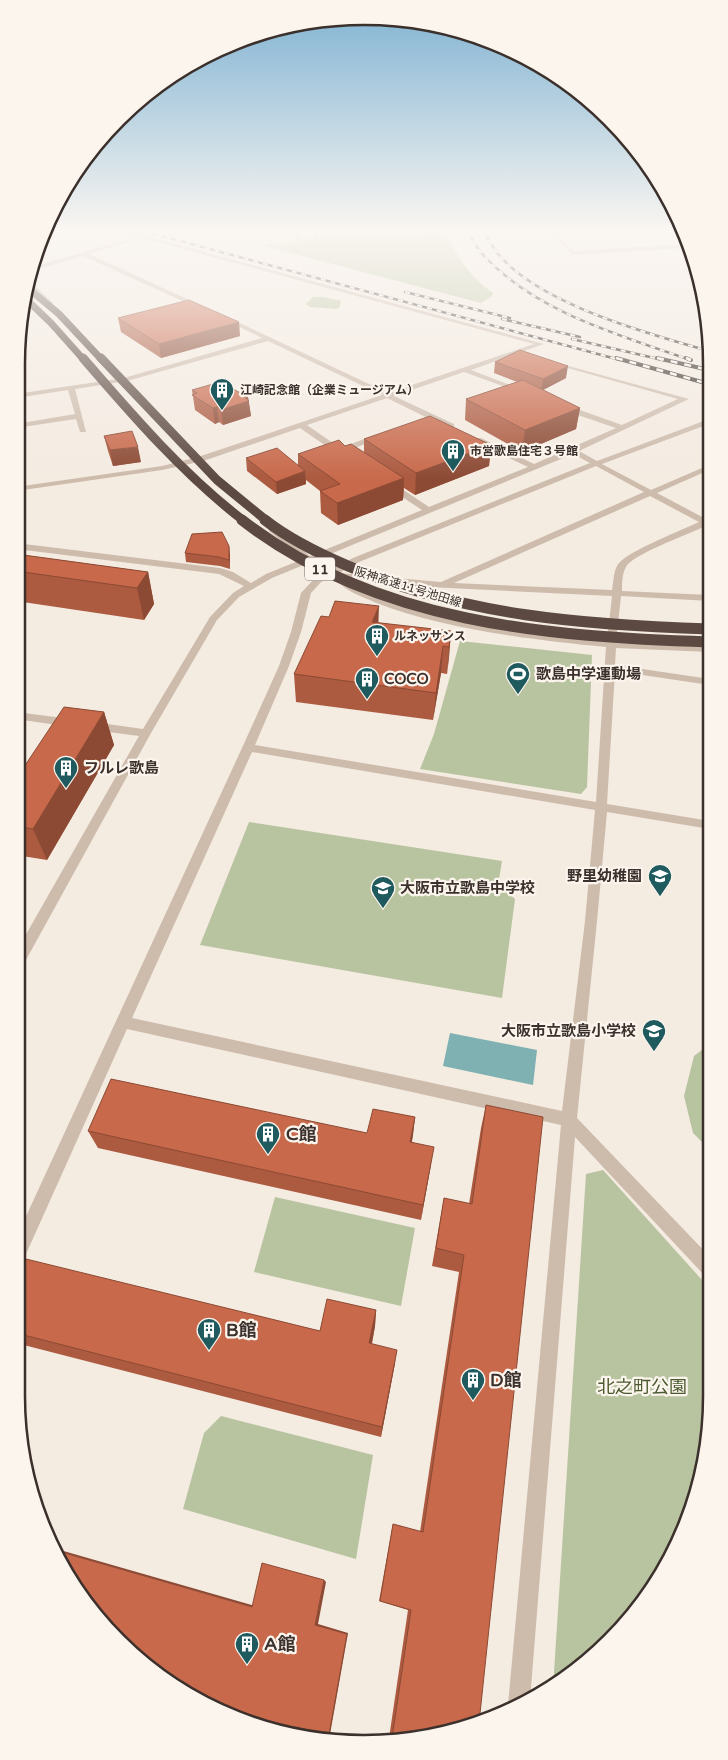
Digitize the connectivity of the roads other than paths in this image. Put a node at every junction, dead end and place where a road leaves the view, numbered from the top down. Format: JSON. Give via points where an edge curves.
{"nodes":[{"id":1,"x":42,"y":314,"type":"edge"},
{"id":2,"x":57,"y":314,"type":"edge"},
{"id":3,"x":62,"y":314,"type":"edge"},
{"id":4,"x":216,"y":314,"type":"edge"},
{"id":5,"x":429,"y":314,"type":"edge"},
{"id":6,"x":270,"y":338,"type":"junction"},
{"id":7,"x":518,"y":352,"type":"junction"},
{"id":8,"x":527,"y":355,"type":"edge"},
{"id":9,"x":546,"y":360,"type":"edge"},
{"id":10,"x":465,"y":370,"type":"junction"},
{"id":11,"x":125,"y":380,"type":"junction"},
{"id":12,"x":71,"y":388,"type":"junction"},
{"id":13,"x":530,"y":394,"type":"edge"},
{"id":14,"x":25,"y":395,"type":"edge"},
{"id":15,"x":390,"y":396,"type":"junction"},
{"id":16,"x":558,"y":404,"type":"edge"},
{"id":17,"x":79,"y":416,"type":"junction"},
{"id":18,"x":432,"y":417,"type":"junction"},
{"id":19,"x":423,"y":420,"type":"edge"},
{"id":20,"x":703,"y":423,"type":"edge"},
{"id":21,"x":25,"y":425,"type":"edge"},
{"id":22,"x":303,"y":426,"type":"junction"},
{"id":23,"x":622,"y":428,"type":"junction"},
{"id":24,"x":83,"y":430,"type":"dead end"},
{"id":25,"x":458,"y":430,"type":"edge"},
{"id":26,"x":386,"y":434,"type":"edge"},
{"id":27,"x":466,"y":434,"type":"edge"},
{"id":28,"x":573,"y":451,"type":"junction"},
{"id":29,"x":200,"y":459,"type":"junction"},
{"id":30,"x":597,"y":463,"type":"junction"},
{"id":31,"x":534,"y":467,"type":"junction"},
{"id":32,"x":703,"y":470,"type":"edge"},
{"id":33,"x":384,"y":480,"type":"edge"},
{"id":34,"x":25,"y":489,"type":"edge"},
{"id":35,"x":651,"y":492,"type":"junction"},
{"id":36,"x":428,"y":510,"type":"junction"},
{"id":37,"x":703,"y":519,"type":"edge"},
{"id":38,"x":703,"y":524,"type":"edge"},
{"id":39,"x":25,"y":547,"type":"edge"},
{"id":40,"x":308,"y":560,"type":"junction"},
{"id":41,"x":329,"y":574,"type":"junction"},
{"id":42,"x":250,"y":586,"type":"junction"},
{"id":43,"x":440,"y":586,"type":"junction"},
{"id":44,"x":617,"y":592,"type":"junction"},
{"id":45,"x":703,"y":598,"type":"edge"},
{"id":46,"x":703,"y":629,"type":"edge"},
{"id":47,"x":703,"y":642,"type":"edge"},
{"id":48,"x":611,"y":646,"type":"junction"},
{"id":49,"x":703,"y":649,"type":"edge"},
{"id":50,"x":610,"y":668,"type":"junction"},
{"id":51,"x":703,"y":681,"type":"edge"},
{"id":52,"x":25,"y":717,"type":"edge"},
{"id":53,"x":146,"y":733,"type":"junction"},
{"id":54,"x":248,"y":748,"type":"junction"},
{"id":55,"x":600,"y":807,"type":"junction"},
{"id":56,"x":703,"y":825,"type":"edge"},
{"id":57,"x":25,"y":949,"type":"edge"},
{"id":58,"x":123,"y":1022,"type":"junction"},
{"id":59,"x":569,"y":1120,"type":"junction"},
{"id":60,"x":25,"y":1237,"type":"edge"},
{"id":61,"x":703,"y":1262,"type":"edge"},
{"id":62,"x":521,"y":1697,"type":"edge"}],
"edges":[{"from":1,"to":47,"type":"highway","name":"阪神高速11号池田線","number":"11","bridge":true,"via":[[219,502],[261,536],[312,565],[374,591],[449,614],[488,622],[579,636]]},
{"from":2,"to":46,"type":"highway","name":"阪神高速11号池田線","number":"11","bridge":true,"via":[[218,481],[278,530],[357,571],[392,584],[500,612],[583,624]]},
{"from":3,"to":11,"type":"street"},
{"from":4,"to":6,"type":"street"},
{"from":5,"to":7,"type":"street","via":[[541,344]]},
{"from":6,"to":11,"type":"street"},
{"from":6,"to":15,"type":"street"},
{"from":7,"to":8,"type":"street"},
{"from":7,"to":10,"type":"street"},
{"from":9,"to":23,"type":"street","via":[[685,399]]},
{"from":10,"to":13,"type":"street"},
{"from":10,"to":15,"type":"street"},
{"from":11,"to":12,"type":"street"},
{"from":11,"to":29,"type":"street"},
{"from":12,"to":14,"type":"street"},
{"from":12,"to":17,"type":"street"},
{"from":15,"to":18,"type":"street"},
{"from":15,"to":22,"type":"street"},
{"from":16,"to":23,"type":"street"},
{"from":17,"to":21,"type":"street"},
{"from":17,"to":24,"type":"street"},
{"from":18,"to":19,"type":"street"},
{"from":18,"to":25,"type":"street"},
{"from":20,"to":30,"type":"street"},
{"from":22,"to":26,"type":"street","via":[[343,453]]},
{"from":22,"to":29,"type":"street"},
{"from":23,"to":28,"type":"street"},
{"from":27,"to":31,"type":"street"},
{"from":28,"to":30,"type":"street"},
{"from":28,"to":31,"type":"street"},
{"from":29,"to":34,"type":"street","via":[[162,468]]},
{"from":29,"to":40,"type":"street"},
{"from":30,"to":35,"type":"street"},
{"from":30,"to":41,"type":"street","via":[[356,560]]},
{"from":31,"to":36,"type":"street"},
{"from":32,"to":35,"type":"street"},
{"from":33,"to":36,"type":"street"},
{"from":35,"to":37,"type":"street"},
{"from":35,"to":43,"type":"street"},
{"from":36,"to":40,"type":"street"},
{"from":38,"to":44,"type":"street","via":[[624,563]]},
{"from":39,"to":42,"type":"street","via":[[220,571]]},
{"from":40,"to":41,"type":"street"},
{"from":40,"to":42,"type":"street"},
{"from":41,"to":43,"type":"street"},
{"from":41,"to":48,"type":"street","via":[[370,597],[419,613],[543,638]]},
{"from":41,"to":54,"type":"street","via":[[306,593],[284,666]]},
{"from":42,"to":53,"type":"street","via":[[236,595],[213,619]]},
{"from":43,"to":44,"type":"street"},
{"from":44,"to":45,"type":"street"},
{"from":44,"to":48,"type":"street"},
{"from":48,"to":49,"type":"street"},
{"from":48,"to":50,"type":"street"},
{"from":50,"to":51,"type":"street"},
{"from":50,"to":55,"type":"street"},
{"from":52,"to":53,"type":"street"},
{"from":53,"to":57,"type":"street"},
{"from":54,"to":55,"type":"street"},
{"from":54,"to":58,"type":"street"},
{"from":55,"to":56,"type":"street"},
{"from":55,"to":59,"type":"street"},
{"from":58,"to":59,"type":"street"},
{"from":58,"to":60,"type":"street"},
{"from":59,"to":61,"type":"street"},
{"from":59,"to":62,"type":"street"}]}
